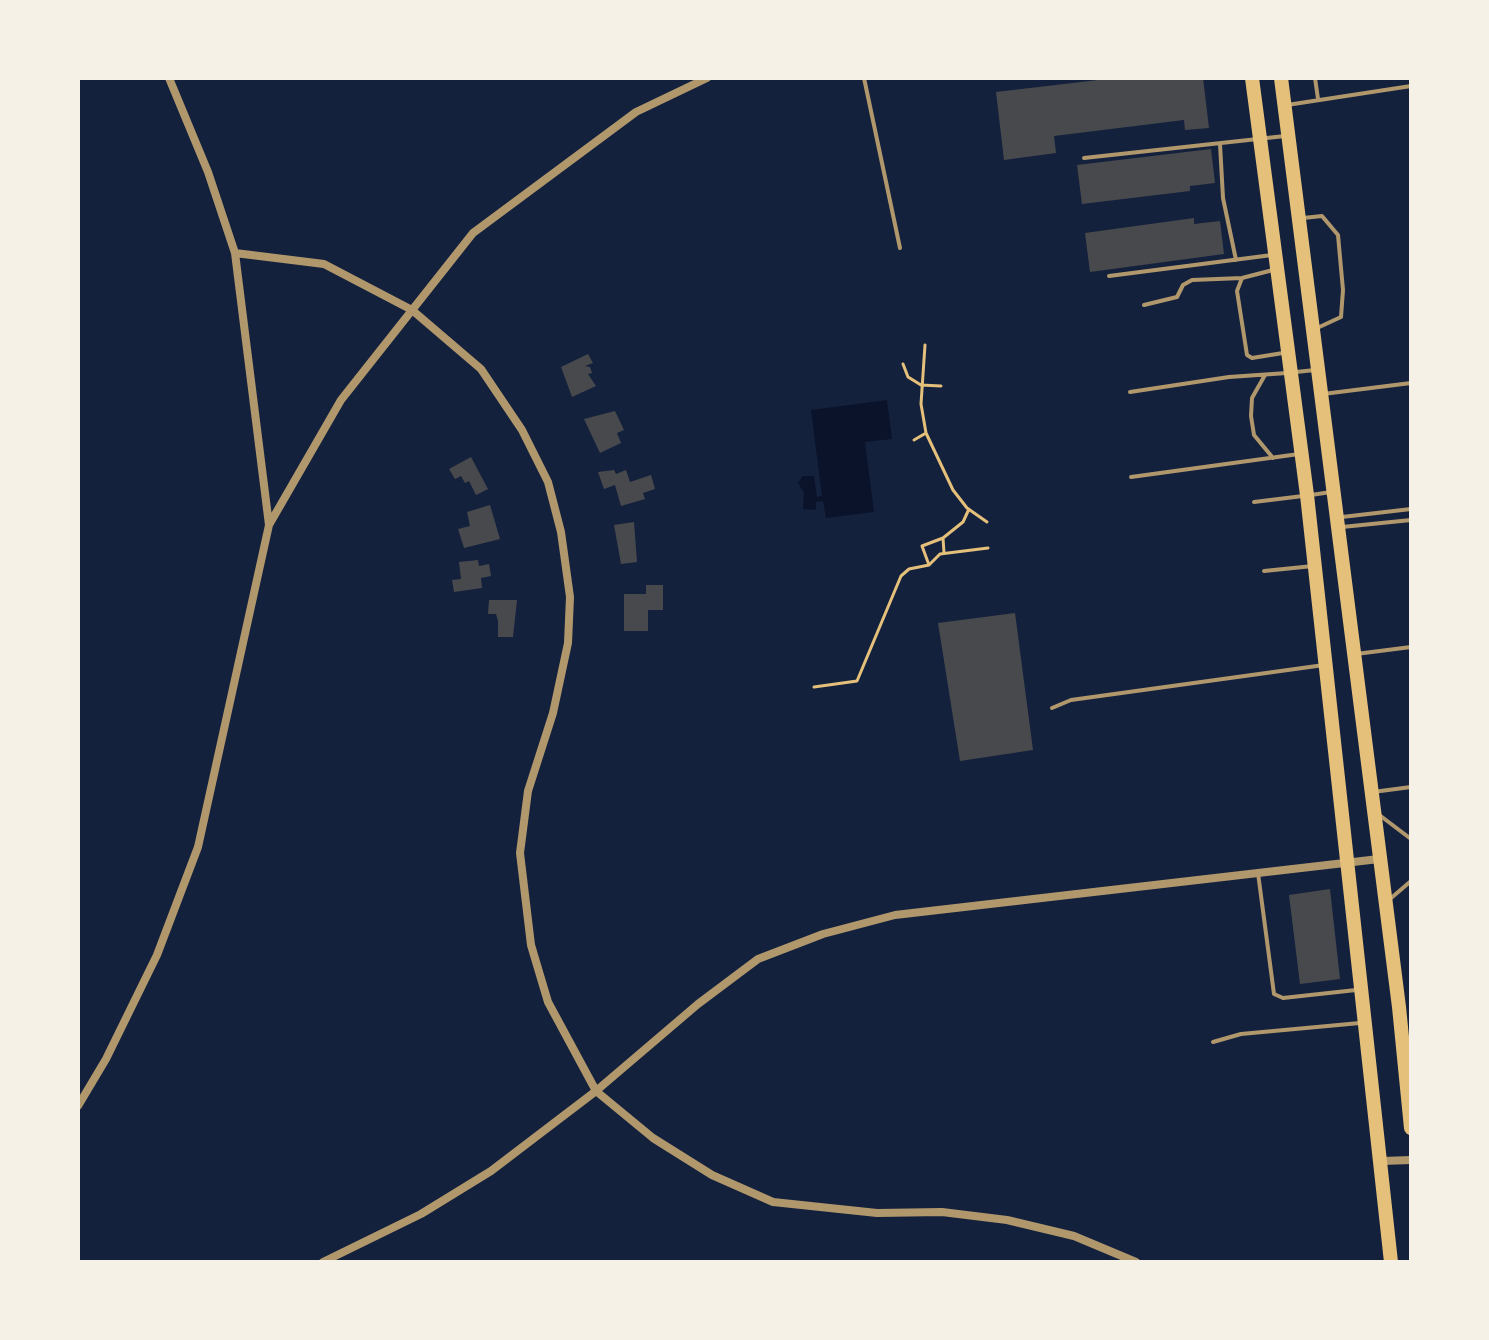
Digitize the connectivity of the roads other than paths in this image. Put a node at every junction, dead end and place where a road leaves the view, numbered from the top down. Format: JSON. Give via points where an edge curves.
{"nodes":[{"id":1,"x":169,"y":78,"type":"edge"},
{"id":2,"x":707,"y":78,"type":"edge"},
{"id":3,"x":864,"y":78,"type":"edge"},
{"id":4,"x":1252,"y":78,"type":"edge"},
{"id":5,"x":1281,"y":78,"type":"edge"},
{"id":6,"x":1315,"y":78,"type":"edge"},
{"id":7,"x":1411,"y":86,"type":"edge"},
{"id":8,"x":1318,"y":100,"type":"junction"},
{"id":9,"x":1284,"y":105,"type":"junction"},
{"id":10,"x":1288,"y":135,"type":"junction"},
{"id":11,"x":1260,"y":138,"type":"junction"},
{"id":12,"x":1220,"y":143,"type":"junction"},
{"id":13,"x":1084,"y":158,"type":"dead end"},
{"id":14,"x":1298,"y":219,"type":"junction"},
{"id":15,"x":900,"y":248,"type":"dead end"},
{"id":16,"x":235,"y":253,"type":"junction"},
{"id":17,"x":1236,"y":260,"type":"junction"},
{"id":18,"x":1276,"y":262,"type":"junction"},
{"id":19,"x":1109,"y":276,"type":"dead end"},
{"id":20,"x":1242,"y":278,"type":"junction"},
{"id":21,"x":1144,"y":305,"type":"dead end"},
{"id":22,"x":412,"y":310,"type":"junction"},
{"id":23,"x":1312,"y":330,"type":"junction"},
{"id":24,"x":1287,"y":352,"type":"junction"},
{"id":25,"x":1317,"y":370,"type":"junction"},
{"id":26,"x":1290,"y":373,"type":"junction"},
{"id":27,"x":1265,"y":375,"type":"junction"},
{"id":28,"x":1411,"y":383,"type":"edge"},
{"id":29,"x":1130,"y":392,"type":"dead end"},
{"id":30,"x":1320,"y":394,"type":"junction"},
{"id":31,"x":1301,"y":454,"type":"junction"},
{"id":32,"x":1273,"y":458,"type":"junction"},
{"id":33,"x":1131,"y":477,"type":"dead end"},
{"id":34,"x":1333,"y":492,"type":"junction"},
{"id":35,"x":1307,"y":495,"type":"junction"},
{"id":36,"x":1254,"y":502,"type":"dead end"},
{"id":37,"x":1411,"y":509,"type":"edge"},
{"id":38,"x":1411,"y":520,"type":"edge"},
{"id":39,"x":1337,"y":523,"type":"junction"},
{"id":40,"x":269,"y":525,"type":"junction"},
{"id":41,"x":1315,"y":566,"type":"junction"},
{"id":42,"x":1264,"y":571,"type":"dead end"},
{"id":43,"x":1411,"y":647,"type":"edge"},
{"id":44,"x":1354,"y":654,"type":"junction"},
{"id":45,"x":1326,"y":664,"type":"junction"},
{"id":46,"x":1052,"y":708,"type":"dead end"},
{"id":47,"x":1411,"y":787,"type":"edge"},
{"id":48,"x":1371,"y":793,"type":"junction"},
{"id":49,"x":1373,"y":812,"type":"junction"},
{"id":50,"x":1411,"y":839,"type":"edge"},
{"id":51,"x":1379,"y":859,"type":"junction"},
{"id":52,"x":1348,"y":862,"type":"junction"},
{"id":53,"x":1258,"y":873,"type":"junction"},
{"id":54,"x":1411,"y":881,"type":"edge"},
{"id":55,"x":1385,"y":903,"type":"junction"},
{"id":56,"x":1363,"y":990,"type":"junction"},
{"id":57,"x":1366,"y":1022,"type":"junction"},
{"id":58,"x":1213,"y":1042,"type":"dead end"},
{"id":59,"x":596,"y":1091,"type":"junction"},
{"id":60,"x":78,"y":1106,"type":"edge"},
{"id":61,"x":1411,"y":1128,"type":"edge"},
{"id":62,"x":1411,"y":1160,"type":"edge"},
{"id":63,"x":1382,"y":1161,"type":"junction"},
{"id":64,"x":323,"y":1262,"type":"edge"},
{"id":65,"x":1136,"y":1262,"type":"edge"},
{"id":66,"x":1391,"y":1262,"type":"edge"}],
"edges":[{"from":1,"to":16,"type":"street"},
{"from":2,"to":22,"type":"street","via":[[636,112],[519,196],[473,233]]},
{"from":3,"to":15,"type":"lane"},
{"from":4,"to":11,"type":"main road"},
{"from":5,"to":9,"type":"main road"},
{"from":6,"to":8,"type":"lane"},
{"from":7,"to":8,"type":"lane"},
{"from":8,"to":9,"type":"lane"},
{"from":9,"to":10,"type":"main road"},
{"from":10,"to":11,"type":"lane"},
{"from":10,"to":14,"type":"main road"},
{"from":11,"to":12,"type":"lane"},
{"from":11,"to":18,"type":"main road"},
{"from":12,"to":13,"type":"lane"},
{"from":12,"to":17,"type":"lane","via":[[1223,198]]},
{"from":14,"to":23,"type":"main road"},
{"from":14,"to":23,"type":"lane","via":[[1322,216],[1338,235],[1341,317]]},
{"from":16,"to":22,"type":"street","via":[[324,264]]},
{"from":16,"to":40,"type":"street"},
{"from":17,"to":18,"type":"lane"},
{"from":17,"to":19,"type":"lane"},
{"from":18,"to":20,"type":"lane"},
{"from":18,"to":24,"type":"main road"},
{"from":20,"to":21,"type":"lane","via":[[1192,280],[1177,297]]},
{"from":20,"to":24,"type":"lane","via":[[1237,291],[1247,355]]},
{"from":22,"to":40,"type":"street","via":[[341,400]]},
{"from":22,"to":59,"type":"street","via":[[481,369],[522,430],[548,482],[561,532],[570,597],[568,643],[528,791],[520,853],[531,945],[548,1002]]},
{"from":23,"to":25,"type":"main road"},
{"from":24,"to":26,"type":"main road"},
{"from":25,"to":26,"type":"lane"},
{"from":25,"to":30,"type":"main road"},
{"from":26,"to":27,"type":"lane"},
{"from":26,"to":31,"type":"main road"},
{"from":27,"to":29,"type":"lane"},
{"from":27,"to":32,"type":"lane","via":[[1252,398],[1251,416],[1254,435]]},
{"from":28,"to":30,"type":"lane"},
{"from":30,"to":34,"type":"main road"},
{"from":31,"to":32,"type":"lane"},
{"from":31,"to":35,"type":"main road"},
{"from":32,"to":33,"type":"lane"},
{"from":34,"to":35,"type":"lane"},
{"from":34,"to":39,"type":"main road"},
{"from":35,"to":36,"type":"lane"},
{"from":35,"to":41,"type":"main road"},
{"from":37,"to":39,"type":"lane"},
{"from":38,"to":39,"type":"lane"},
{"from":39,"to":44,"type":"main road"},
{"from":40,"to":60,"type":"street","via":[[198,847],[157,955]]},
{"from":41,"to":42,"type":"lane"},
{"from":41,"to":45,"type":"main road"},
{"from":43,"to":44,"type":"lane"},
{"from":44,"to":48,"type":"main road"},
{"from":45,"to":46,"type":"lane","via":[[1071,700]]},
{"from":45,"to":52,"type":"main road"},
{"from":47,"to":48,"type":"lane"},
{"from":48,"to":49,"type":"main road"},
{"from":49,"to":50,"type":"lane"},
{"from":49,"to":51,"type":"main road"},
{"from":51,"to":52,"type":"street"},
{"from":51,"to":55,"type":"main road"},
{"from":52,"to":53,"type":"street"},
{"from":52,"to":56,"type":"main road"},
{"from":53,"to":56,"type":"lane","via":[[1274,994],[1283,998]]},
{"from":53,"to":59,"type":"street","via":[[895,915],[823,934],[758,959]]},
{"from":54,"to":55,"type":"lane"},
{"from":55,"to":61,"type":"main road"},
{"from":56,"to":57,"type":"main road"},
{"from":57,"to":58,"type":"lane","via":[[1241,1034]]},
{"from":57,"to":63,"type":"main road"},
{"from":59,"to":64,"type":"street","via":[[491,1171],[433,1207]]},
{"from":59,"to":65,"type":"street","via":[[653,1138],[712,1175],[773,1202],[1007,1220],[1074,1236]]},
{"from":62,"to":63,"type":"street"},
{"from":63,"to":66,"type":"main road"}]}
